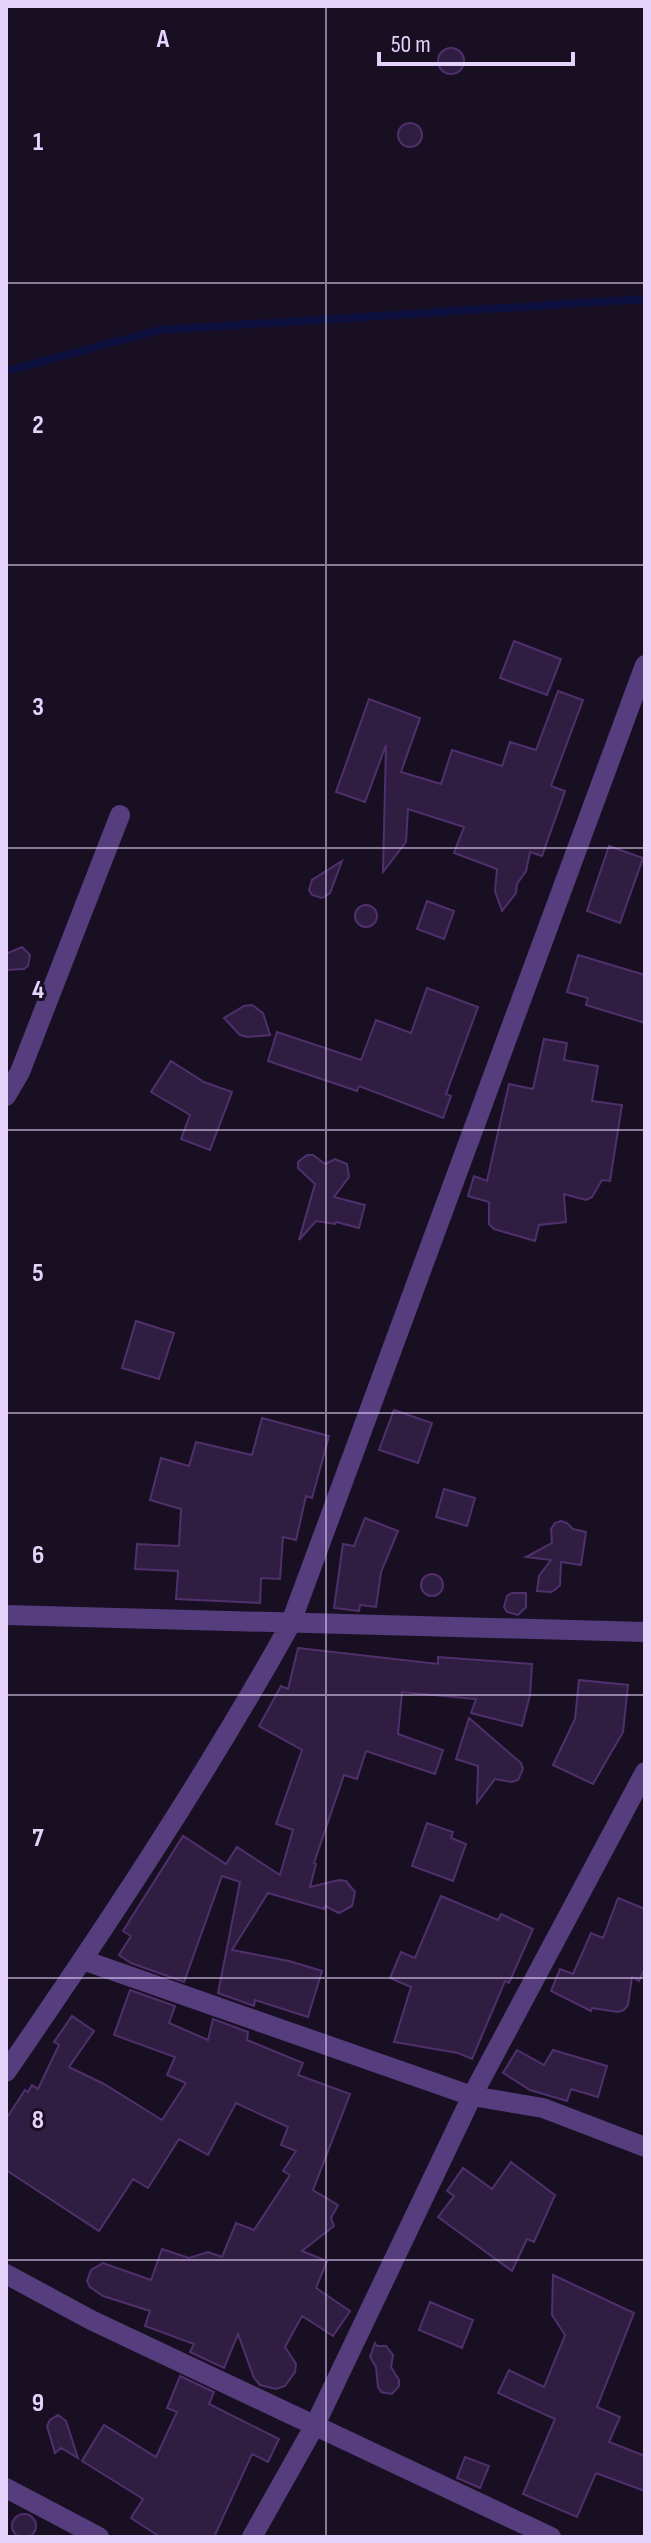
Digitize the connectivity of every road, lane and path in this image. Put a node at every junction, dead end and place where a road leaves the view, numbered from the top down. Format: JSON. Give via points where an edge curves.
{"nodes":[{"id":1,"x":645,"y":665,"type":"edge"},
{"id":2,"x":120,"y":815,"type":"dead end"},
{"id":3,"x":6,"y":1096,"type":"edge"},
{"id":4,"x":6,"y":1615,"type":"edge"},
{"id":5,"x":290,"y":1625,"type":"junction"},
{"id":6,"x":645,"y":1632,"type":"edge"},
{"id":7,"x":645,"y":1772,"type":"edge"},
{"id":8,"x":83,"y":1960,"type":"junction"},
{"id":9,"x":6,"y":2072,"type":"edge"},
{"id":10,"x":472,"y":2096,"type":"junction"},
{"id":11,"x":645,"y":2147,"type":"edge"},
{"id":12,"x":6,"y":2274,"type":"edge"},
{"id":13,"x":315,"y":2425,"type":"junction"},
{"id":14,"x":6,"y":2488,"type":"edge"},
{"id":15,"x":99,"y":2537,"type":"edge"},
{"id":16,"x":252,"y":2537,"type":"edge"},
{"id":17,"x":551,"y":2537,"type":"edge"}],
"edges":[{"from":1,"to":5,"type":"street"},
{"from":2,"to":3,"type":"street"},
{"from":4,"to":5,"type":"street"},
{"from":5,"to":6,"type":"street"},
{"from":5,"to":8,"type":"street"},
{"from":7,"to":10,"type":"street"},
{"from":8,"to":9,"type":"street"},
{"from":8,"to":10,"type":"street"},
{"from":10,"to":11,"type":"street","via":[[543,2108]]},
{"from":10,"to":13,"type":"street"},
{"from":12,"to":13,"type":"street","via":[[91,2320]]},
{"from":13,"to":16,"type":"street"},
{"from":13,"to":17,"type":"street"},
{"from":14,"to":15,"type":"street"}]}
